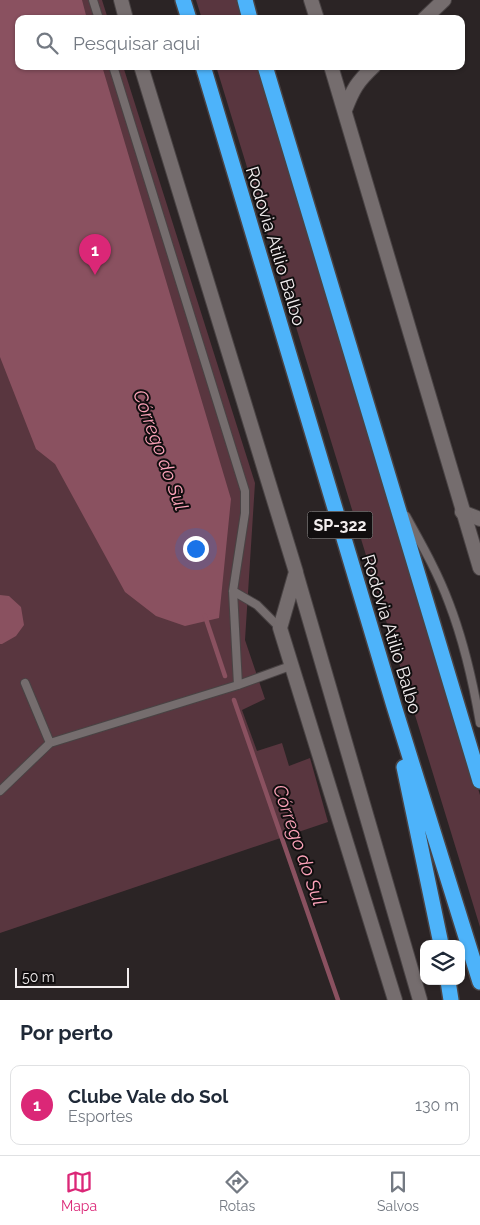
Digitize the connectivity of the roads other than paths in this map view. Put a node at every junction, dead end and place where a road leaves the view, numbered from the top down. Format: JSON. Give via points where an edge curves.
{"nodes":[{"id":1,"x":93,"y":0,"type":"edge"},
{"id":2,"x":121,"y":0,"type":"edge"},
{"id":3,"x":183,"y":0,"type":"edge"},
{"id":4,"x":245,"y":0,"type":"edge"},
{"id":5,"x":311,"y":0,"type":"edge"},
{"id":6,"x":444,"y":0,"type":"edge"},
{"id":7,"x":98,"y":15,"type":"edge"},
{"id":8,"x":125,"y":15,"type":"edge"},
{"id":9,"x":188,"y":15,"type":"edge"},
{"id":10,"x":249,"y":15,"type":"edge"},
{"id":11,"x":316,"y":15,"type":"edge"},
{"id":12,"x":428,"y":15,"type":"edge"},
{"id":13,"x":114,"y":70,"type":"edge"},
{"id":14,"x":142,"y":70,"type":"edge"},
{"id":15,"x":204,"y":70,"type":"edge"},
{"id":16,"x":266,"y":70,"type":"edge"},
{"id":17,"x":332,"y":70,"type":"edge"},
{"id":18,"x":370,"y":70,"type":"edge"},
{"id":19,"x":345,"y":110,"type":"junction"},
{"id":20,"x":393,"y":492,"type":"junction"},
{"id":21,"x":462,"y":512,"type":"junction"},
{"id":22,"x":480,"y":519,"type":"edge"},
{"id":23,"x":480,"y":568,"type":"edge"},
{"id":24,"x":296,"y":572,"type":"junction"},
{"id":25,"x":233,"y":591,"type":"junction"},
{"id":26,"x":280,"y":628,"type":"junction"},
{"id":27,"x":293,"y":666,"type":"junction"},
{"id":28,"x":25,"y":684,"type":"dead end"},
{"id":29,"x":238,"y":685,"type":"junction"},
{"id":30,"x":394,"y":706,"type":"junction"},
{"id":31,"x":480,"y":723,"type":"edge"},
{"id":32,"x":50,"y":744,"type":"junction"},
{"id":33,"x":480,"y":781,"type":"edge"},
{"id":34,"x":0,"y":791,"type":"edge"},
{"id":35,"x":440,"y":940,"type":"edge"},
{"id":36,"x":480,"y":982,"type":"edge"},
{"id":37,"x":449,"y":985,"type":"edge"},
{"id":38,"x":395,"y":1000,"type":"edge"},
{"id":39,"x":420,"y":1000,"type":"edge"},
{"id":40,"x":452,"y":1000,"type":"edge"}],
"edges":[{"from":1,"to":7,"type":"lane"},
{"from":2,"to":8,"type":"street"},
{"from":3,"to":9,"type":"highway"},
{"from":4,"to":10,"type":"highway"},
{"from":5,"to":11,"type":"street"},
{"from":6,"to":12,"type":"street"},
{"from":13,"to":25,"type":"lane","via":[[244,491],[245,513]]},
{"from":14,"to":24,"type":"street"},
{"from":15,"to":30,"type":"highway","name":"Rodovia Atilio Balbo","number":"SP-322"},
{"from":16,"to":20,"type":"highway","number":"SP-322"},
{"from":17,"to":19,"type":"street"},
{"from":18,"to":19,"type":"street","via":[[352,90]]},
{"from":19,"to":21,"type":"street"},
{"from":20,"to":31,"type":"lane","via":[[449,603],[472,676]]},
{"from":20,"to":33,"type":"highway","number":"SP-322"},
{"from":21,"to":22,"type":"street"},
{"from":21,"to":23,"type":"street"},
{"from":24,"to":26,"type":"street"},
{"from":24,"to":39,"type":"street"},
{"from":25,"to":26,"type":"lane","via":[[257,605]]},
{"from":25,"to":29,"type":"lane"},
{"from":26,"to":27,"type":"street"},
{"from":27,"to":29,"type":"lane"},
{"from":27,"to":38,"type":"street"},
{"from":28,"to":32,"type":"lane"},
{"from":29,"to":32,"type":"lane"},
{"from":30,"to":35,"type":"highway"},
{"from":30,"to":36,"type":"highway","name":"Rodovia Atilio Balbo","number":"SP-322"},
{"from":32,"to":34,"type":"lane"},
{"from":37,"to":40,"type":"highway"}]}
